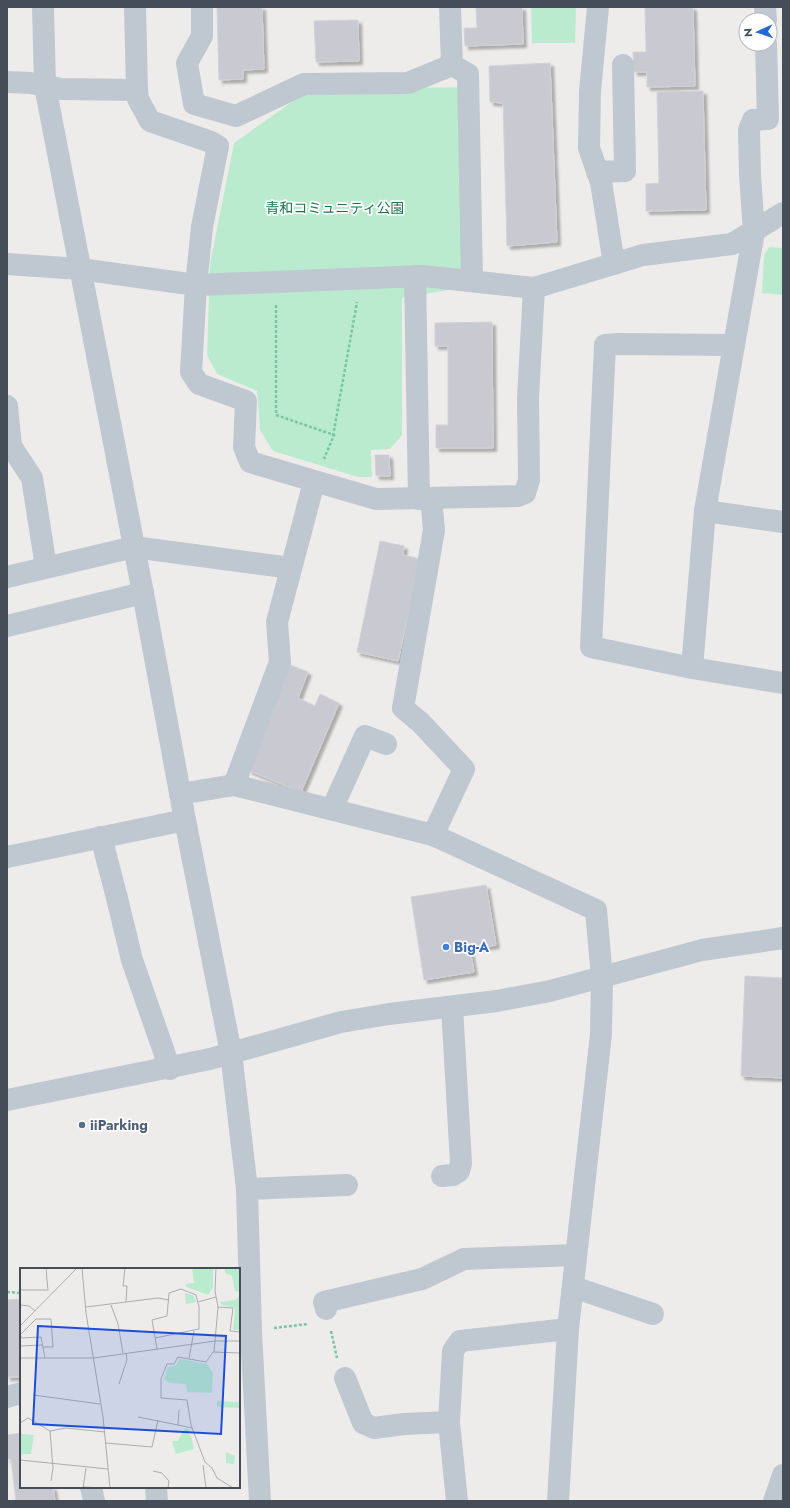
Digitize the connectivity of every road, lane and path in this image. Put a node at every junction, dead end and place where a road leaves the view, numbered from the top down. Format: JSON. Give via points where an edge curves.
{"nodes":[{"id":1,"x":43,"y":7,"type":"edge"},
{"id":2,"x":135,"y":7,"type":"edge"},
{"id":3,"x":202,"y":7,"type":"edge"},
{"id":4,"x":450,"y":7,"type":"edge"},
{"id":5,"x":598,"y":7,"type":"edge"},
{"id":6,"x":766,"y":52,"type":"edge"},
{"id":7,"x":452,"y":65,"type":"junction"},
{"id":8,"x":623,"y":65,"type":"dead end"},
{"id":9,"x":7,"y":82,"type":"edge"},
{"id":10,"x":45,"y":86,"type":"junction"},
{"id":11,"x":137,"y":90,"type":"junction"},
{"id":12,"x":236,"y":116,"type":"junction"},
{"id":13,"x":212,"y":142,"type":"junction"},
{"id":14,"x":597,"y":172,"type":"junction"},
{"id":15,"x":783,"y":212,"type":"edge"},
{"id":16,"x":754,"y":232,"type":"junction"},
{"id":17,"x":7,"y":264,"type":"edge"},
{"id":18,"x":614,"y":264,"type":"junction"},
{"id":19,"x":80,"y":269,"type":"junction"},
{"id":20,"x":415,"y":276,"type":"junction"},
{"id":21,"x":361,"y":279,"type":"junction"},
{"id":22,"x":472,"y":281,"type":"junction"},
{"id":23,"x":276,"y":282,"type":"junction"},
{"id":24,"x":196,"y":285,"type":"junction"},
{"id":25,"x":534,"y":288,"type":"junction"},
{"id":26,"x":734,"y":346,"type":"junction"},
{"id":27,"x":7,"y":406,"type":"edge"},
{"id":28,"x":332,"y":439,"type":"junction"},
{"id":29,"x":314,"y":482,"type":"junction"},
{"id":30,"x":425,"y":499,"type":"junction"},
{"id":31,"x":705,"y":511,"type":"junction"},
{"id":32,"x":783,"y":522,"type":"edge"},
{"id":33,"x":134,"y":547,"type":"junction"},
{"id":34,"x":46,"y":567,"type":"junction"},
{"id":35,"x":291,"y":568,"type":"junction"},
{"id":36,"x":7,"y":577,"type":"edge"},
{"id":37,"x":143,"y":593,"type":"junction"},
{"id":38,"x":7,"y":626,"type":"edge"},
{"id":39,"x":692,"y":668,"type":"junction"},
{"id":40,"x":783,"y":683,"type":"edge"},
{"id":41,"x":386,"y":744,"type":"dead end"},
{"id":42,"x":234,"y":785,"type":"junction"},
{"id":43,"x":180,"y":794,"type":"junction"},
{"id":44,"x":332,"y":809,"type":"junction"},
{"id":45,"x":184,"y":820,"type":"junction"},
{"id":46,"x":433,"y":834,"type":"junction"},
{"id":47,"x":101,"y":838,"type":"junction"},
{"id":48,"x":7,"y":857,"type":"edge"},
{"id":49,"x":783,"y":938,"type":"edge"},
{"id":50,"x":602,"y":978,"type":"junction"},
{"id":51,"x":452,"y":1007,"type":"junction"},
{"id":52,"x":231,"y":1053,"type":"junction"},
{"id":53,"x":170,"y":1069,"type":"junction"},
{"id":54,"x":7,"y":1100,"type":"edge"},
{"id":55,"x":442,"y":1176,"type":"dead end"},
{"id":56,"x":347,"y":1185,"type":"dead end"},
{"id":57,"x":248,"y":1189,"type":"junction"},
{"id":58,"x":576,"y":1255,"type":"junction"},
{"id":59,"x":573,"y":1287,"type":"junction"},
{"id":60,"x":7,"y":1292,"type":"edge"},
{"id":61,"x":20,"y":1292,"type":"edge"},
{"id":62,"x":653,"y":1314,"type":"dead end"},
{"id":63,"x":327,"y":1315,"type":"junction"},
{"id":64,"x":568,"y":1329,"type":"junction"},
{"id":65,"x":245,"y":1332,"type":"edge"},
{"id":66,"x":345,"y":1378,"type":"joint"},
{"id":67,"x":20,"y":1393,"type":"edge"},
{"id":68,"x":7,"y":1397,"type":"edge"},
{"id":69,"x":449,"y":1422,"type":"junction"},
{"id":70,"x":247,"y":1441,"type":"edge"},
{"id":71,"x":783,"y":1475,"type":"edge"},
{"id":72,"x":91,"y":1488,"type":"edge"},
{"id":73,"x":156,"y":1488,"type":"edge"},
{"id":74,"x":94,"y":1501,"type":"edge"},
{"id":75,"x":157,"y":1501,"type":"edge"},
{"id":76,"x":260,"y":1501,"type":"edge"},
{"id":77,"x":457,"y":1501,"type":"edge"},
{"id":78,"x":558,"y":1501,"type":"edge"},
{"id":79,"x":774,"y":1501,"type":"edge"}],
"edges":[{"from":1,"to":10,"type":"street"},
{"from":2,"to":11,"type":"street"},
{"from":3,"to":12,"type":"street","via":[[202,36],[186,63],[194,104]]},
{"from":4,"to":7,"type":"street"},
{"from":5,"to":14,"type":"street","via":[[590,91],[589,148]]},
{"from":6,"to":16,"type":"street","via":[[768,119],[753,120],[749,130]]},
{"from":7,"to":12,"type":"street","via":[[408,83],[304,84]]},
{"from":7,"to":22,"type":"street","via":[[468,74]]},
{"from":8,"to":14,"type":"street","via":[[625,171]]},
{"from":9,"to":10,"type":"street"},
{"from":10,"to":11,"type":"street","via":[[61,89]]},
{"from":10,"to":19,"type":"street"},
{"from":11,"to":13,"type":"street","via":[[138,99],[150,121]]},
{"from":12,"to":13,"type":"street"},
{"from":13,"to":24,"type":"street","via":[[218,146],[202,227]]},
{"from":14,"to":18,"type":"street","via":[[601,182]]},
{"from":15,"to":16,"type":"street"},
{"from":16,"to":18,"type":"street","via":[[732,244],[643,254]]},
{"from":16,"to":26,"type":"street"},
{"from":17,"to":19,"type":"street"},
{"from":18,"to":25,"type":"street"},
{"from":19,"to":24,"type":"street"},
{"from":19,"to":33,"type":"street"},
{"from":20,"to":21,"type":"street"},
{"from":20,"to":22,"type":"street"},
{"from":20,"to":30,"type":"street"},
{"from":21,"to":23,"type":"street"},
{"from":21,"to":28,"type":"path"},
{"from":22,"to":25,"type":"street"},
{"from":23,"to":24,"type":"street"},
{"from":23,"to":28,"type":"path","via":[[276,415],[334,435]]},
{"from":24,"to":29,"type":"street","via":[[190,372],[199,384],[246,401],[244,447],[250,462]]},
{"from":25,"to":30,"type":"street","via":[[528,398],[528,480],[524,493],[518,496]]},
{"from":26,"to":31,"type":"street"},
{"from":26,"to":39,"type":"street","via":[[605,345],[591,647]]},
{"from":27,"to":34,"type":"street","via":[[11,446],[32,478]]},
{"from":28,"to":29,"type":"path"},
{"from":29,"to":30,"type":"street","via":[[376,499]]},
{"from":29,"to":35,"type":"street"},
{"from":30,"to":46,"type":"street","via":[[434,530],[403,708],[422,723],[464,770]]},
{"from":31,"to":32,"type":"street"},
{"from":31,"to":39,"type":"street"},
{"from":33,"to":34,"type":"street"},
{"from":33,"to":35,"type":"street"},
{"from":33,"to":37,"type":"street"},
{"from":34,"to":36,"type":"street"},
{"from":35,"to":42,"type":"street","via":[[277,622],[280,662]]},
{"from":37,"to":38,"type":"street"},
{"from":37,"to":43,"type":"street"},
{"from":39,"to":40,"type":"street"},
{"from":41,"to":44,"type":"street","via":[[365,736]]},
{"from":42,"to":43,"type":"street"},
{"from":42,"to":44,"type":"street"},
{"from":43,"to":45,"type":"street"},
{"from":44,"to":46,"type":"street"},
{"from":45,"to":47,"type":"street"},
{"from":45,"to":52,"type":"street"},
{"from":46,"to":50,"type":"street","via":[[596,910]]},
{"from":47,"to":48,"type":"street"},
{"from":47,"to":53,"type":"street","via":[[132,960]]},
{"from":49,"to":50,"type":"street","via":[[702,950]]},
{"from":50,"to":51,"type":"street","via":[[550,991]]},
{"from":50,"to":58,"type":"street","via":[[601,1034]]},
{"from":51,"to":52,"type":"street","via":[[341,1022]]},
{"from":51,"to":55,"type":"street","via":[[461,1163],[459,1171],[453,1175]]},
{"from":52,"to":53,"type":"street"},
{"from":52,"to":57,"type":"street"},
{"from":53,"to":54,"type":"street"},
{"from":56,"to":57,"type":"street"},
{"from":57,"to":65,"type":"street"},
{"from":58,"to":59,"type":"street"},
{"from":58,"to":63,"type":"street","via":[[464,1259],[422,1279],[324,1302]]},
{"from":59,"to":62,"type":"street"},
{"from":59,"to":64,"type":"street"},
{"from":60,"to":61,"type":"path"},
{"from":63,"to":65,"type":"path"},
{"from":63,"to":66,"type":"path","via":[[342,1376]]},
{"from":64,"to":69,"type":"street","via":[[460,1341],[453,1351]]},
{"from":64,"to":78,"type":"street"},
{"from":65,"to":70,"type":"street"},
{"from":66,"to":69,"type":"street","via":[[363,1424],[374,1428]]},
{"from":67,"to":68,"type":"street"},
{"from":69,"to":77,"type":"street"},
{"from":70,"to":76,"type":"street"},
{"from":71,"to":79,"type":"street"},
{"from":72,"to":74,"type":"street"},
{"from":73,"to":75,"type":"street"}]}
